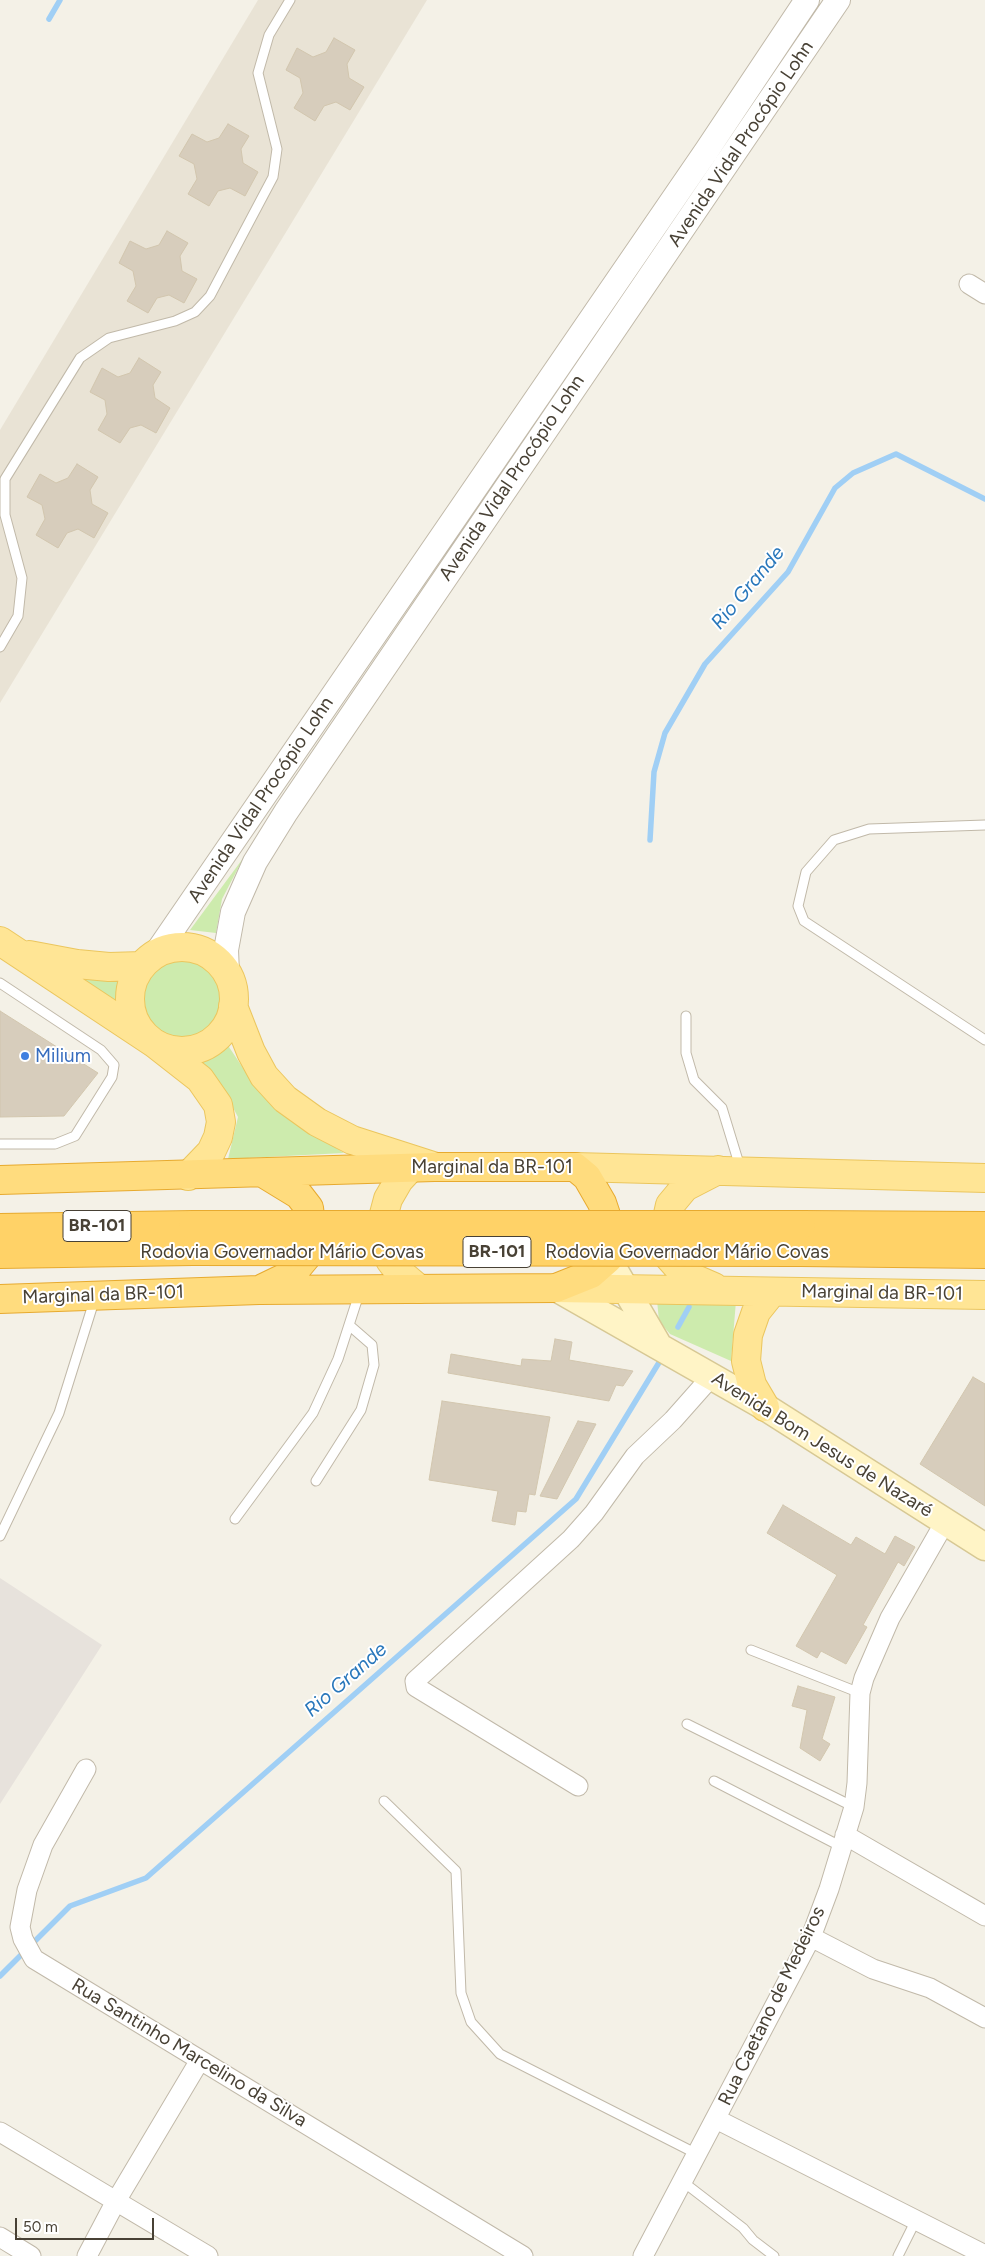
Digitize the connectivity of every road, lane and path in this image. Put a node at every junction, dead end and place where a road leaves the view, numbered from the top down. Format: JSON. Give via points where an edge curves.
{"nodes":[{"id":1,"x":290,"y":0,"type":"edge"},
{"id":2,"x":807,"y":0,"type":"edge"},
{"id":3,"x":838,"y":0,"type":"edge"},
{"id":4,"x":707,"y":150,"type":"junction"},
{"id":5,"x":728,"y":164,"type":"junction"},
{"id":6,"x":969,"y":284,"type":"dead end"},
{"id":7,"x":985,"y":294,"type":"edge"},
{"id":8,"x":0,"y":647,"type":"edge"},
{"id":9,"x":985,"y":825,"type":"edge"},
{"id":10,"x":9,"y":947,"type":"edge"},
{"id":11,"x":148,"y":961,"type":"junction"},
{"id":12,"x":228,"y":973,"type":"junction"},
{"id":13,"x":0,"y":983,"type":"edge"},
{"id":14,"x":233,"y":1006,"type":"junction"},
{"id":15,"x":686,"y":1016,"type":"dead end"},
{"id":16,"x":985,"y":1040,"type":"edge"},
{"id":17,"x":154,"y":1043,"type":"junction"},
{"id":18,"x":0,"y":1144,"type":"edge"},
{"id":19,"x":423,"y":1167,"type":"junction"},
{"id":20,"x":576,"y":1167,"type":"junction"},
{"id":21,"x":730,"y":1170,"type":"junction"},
{"id":22,"x":263,"y":1173,"type":"junction"},
{"id":23,"x":188,"y":1176,"type":"junction"},
{"id":24,"x":985,"y":1178,"type":"edge"},
{"id":25,"x":0,"y":1180,"type":"edge"},
{"id":26,"x":985,"y":1226,"type":"edge"},
{"id":27,"x":0,"y":1228,"type":"edge"},
{"id":28,"x":801,"y":1239,"type":"junction"},
{"id":29,"x":0,"y":1254,"type":"edge"},
{"id":30,"x":985,"y":1254,"type":"edge"},
{"id":31,"x":608,"y":1259,"type":"junction"},
{"id":32,"x":556,"y":1288,"type":"junction"},
{"id":33,"x":360,"y":1289,"type":"junction"},
{"id":34,"x":419,"y":1289,"type":"junction"},
{"id":35,"x":259,"y":1290,"type":"junction"},
{"id":36,"x":627,"y":1290,"type":"junction"},
{"id":37,"x":728,"y":1291,"type":"junction"},
{"id":38,"x":772,"y":1292,"type":"junction"},
{"id":39,"x":95,"y":1295,"type":"junction"},
{"id":40,"x":985,"y":1295,"type":"edge"},
{"id":41,"x":0,"y":1299,"type":"edge"},
{"id":42,"x":349,"y":1325,"type":"junction"},
{"id":43,"x":658,"y":1346,"type":"junction"},
{"id":44,"x":712,"y":1376,"type":"junction"},
{"id":45,"x":765,"y":1407,"type":"junction"},
{"id":46,"x":316,"y":1481,"type":"dead end"},
{"id":47,"x":235,"y":1520,"type":"dead end"},
{"id":48,"x":945,"y":1522,"type":"junction"},
{"id":49,"x":0,"y":1536,"type":"edge"},
{"id":50,"x":985,"y":1547,"type":"edge"},
{"id":51,"x":750,"y":1650,"type":"dead end"},
{"id":52,"x":860,"y":1693,"type":"junction"},
{"id":53,"x":687,"y":1724,"type":"dead end"},
{"id":54,"x":86,"y":1768,"type":"dead end"},
{"id":55,"x":714,"y":1782,"type":"dead end"},
{"id":56,"x":578,"y":1786,"type":"dead end"},
{"id":57,"x":384,"y":1801,"type":"dead end"},
{"id":58,"x":854,"y":1807,"type":"junction"},
{"id":59,"x":844,"y":1841,"type":"junction"},
{"id":60,"x":985,"y":1916,"type":"edge"},
{"id":61,"x":811,"y":1938,"type":"junction"},
{"id":62,"x":985,"y":2018,"type":"edge"},
{"id":63,"x":200,"y":2060,"type":"junction"},
{"id":64,"x":716,"y":2119,"type":"junction"},
{"id":65,"x":0,"y":2132,"type":"edge"},
{"id":66,"x":697,"y":2154,"type":"junction"},
{"id":67,"x":682,"y":2181,"type":"junction"},
{"id":68,"x":116,"y":2201,"type":"junction"},
{"id":69,"x":916,"y":2220,"type":"junction"},
{"id":70,"x":0,"y":2237,"type":"edge"},
{"id":71,"x":985,"y":2255,"type":"edge"},
{"id":72,"x":31,"y":2256,"type":"edge"},
{"id":73,"x":87,"y":2256,"type":"edge"},
{"id":74,"x":208,"y":2256,"type":"edge"},
{"id":75,"x":522,"y":2256,"type":"edge"},
{"id":76,"x":643,"y":2256,"type":"edge"},
{"id":77,"x":774,"y":2256,"type":"edge"},
{"id":78,"x":898,"y":2256,"type":"edge"}],
"edges":[{"from":1,"to":8,"type":"lane","via":[[269,35],[258,73],[277,149],[273,177],[210,296],[195,312],[175,321],[109,338],[80,358],[5,479],[5,515],[22,578],[18,616]]},
{"from":2,"to":4,"type":"street","name":"Avenida Vidal Procópio Lohn"},
{"from":3,"to":5,"type":"street","name":"Avenida Vidal Procópio Lohn"},
{"from":4,"to":5,"type":"street"},
{"from":4,"to":11,"type":"street","name":"Avenida Vidal Procópio Lohn"},
{"from":5,"to":12,"type":"street","name":"Avenida Vidal Procópio Lohn","via":[[255,862],[233,912],[226,950]]},
{"from":6,"to":7,"type":"street"},
{"from":9,"to":16,"type":"lane","via":[[869,829],[834,840],[806,872],[798,906],[804,921]]},
{"from":10,"to":11,"type":"main road","via":[[77,964],[109,967]]},
{"from":10,"to":17,"type":"main road"},
{"from":11,"to":12,"type":"main road","via":[[170,948],[187,947],[203,951]]},
{"from":11,"to":17,"type":"main road","via":[[133,982],[130,999],[133,1016],[141,1031]]},
{"from":12,"to":14,"type":"main road","via":[[233,989]]},
{"from":13,"to":18,"type":"lane","via":[[101,1050],[114,1064],[112,1077],[75,1136],[55,1144]]},
{"from":14,"to":17,"type":"main road","via":[[228,1023],[218,1037],[204,1046],[187,1051],[170,1050]]},
{"from":14,"to":19,"type":"main road","via":[[264,1076],[285,1099],[317,1122],[352,1140]]},
{"from":15,"to":21,"type":"lane","via":[[686,1053],[694,1080],[722,1108]]},
{"from":17,"to":23,"type":"main road","via":[[200,1078],[218,1105],[218,1137],[211,1152]]},
{"from":19,"to":20,"type":"highway","name":"Marginal da BR-101"},
{"from":19,"to":22,"type":"highway","name":"Marginal da BR-101"},
{"from":19,"to":34,"type":"main road","via":[[399,1180],[384,1214],[390,1260]]},
{"from":20,"to":21,"type":"main road","name":"Marginal da BR-101"},
{"from":20,"to":31,"type":"highway","via":[[587,1177],[602,1203],[611,1240]]},
{"from":21,"to":24,"type":"main road","name":"Marginal da BR-101"},
{"from":21,"to":37,"type":"main road","via":[[685,1187],[670,1205],[664,1232],[667,1254],[684,1274]]},
{"from":22,"to":23,"type":"highway","name":"Marginal da BR-101"},
{"from":22,"to":35,"type":"highway","via":[[299,1195],[309,1208],[312,1233],[307,1256],[292,1274]]},
{"from":23,"to":25,"type":"highway","name":"Marginal da BR-101"},
{"from":26,"to":28,"type":"highway","name":"Rodovia Governador Mário Covas","number":"BR-101"},
{"from":27,"to":28,"type":"highway","name":"Rodovia Governador Mário Covas","number":"BR-101","bridge":true,"via":[[193,1225]]},
{"from":28,"to":29,"type":"highway","name":"Rodovia Governador Mário Covas","number":"BR-101","bridge":true},
{"from":28,"to":30,"type":"highway","name":"Rodovia Governador Mário Covas","number":"BR-101"},
{"from":31,"to":32,"type":"highway","via":[[591,1274]]},
{"from":31,"to":36,"type":"main road","name":"Avenida Bom Jesus de Nazaré"},
{"from":32,"to":34,"type":"highway","name":"Marginal da BR-101"},
{"from":32,"to":36,"type":"main road","name":"Marginal da BR-101"},
{"from":32,"to":43,"type":"main road","name":"Avenida Bom Jesus de Nazaré"},
{"from":33,"to":34,"type":"highway","name":"Marginal da BR-101"},
{"from":33,"to":35,"type":"highway","name":"Marginal da BR-101"},
{"from":33,"to":42,"type":"lane"},
{"from":35,"to":39,"type":"highway","name":"Marginal da BR-101"},
{"from":36,"to":37,"type":"main road","name":"Marginal da BR-101"},
{"from":36,"to":43,"type":"main road","name":"Avenida Bom Jesus de Nazaré"},
{"from":37,"to":38,"type":"main road","name":"Marginal da BR-101"},
{"from":38,"to":40,"type":"main road","name":"Marginal da BR-101"},
{"from":38,"to":45,"type":"main road","via":[[756,1312],[748,1335],[746,1361],[752,1385]]},
{"from":39,"to":41,"type":"highway","name":"Marginal da BR-101"},
{"from":39,"to":49,"type":"lane","via":[[59,1413]]},
{"from":42,"to":46,"type":"lane","via":[[372,1345],[374,1365],[360,1410]]},
{"from":42,"to":47,"type":"lane","via":[[338,1359],[313,1413]]},
{"from":43,"to":44,"type":"main road","name":"Avenida Bom Jesus de Nazaré"},
{"from":44,"to":45,"type":"main road","name":"Avenida Bom Jesus de Nazaré"},
{"from":44,"to":56,"type":"street","via":[[635,1456],[571,1539],[415,1681],[416,1687]]},
{"from":45,"to":48,"type":"main road","name":"Avenida Bom Jesus de Nazaré"},
{"from":48,"to":50,"type":"main road","name":"Avenida Bom Jesus de Nazaré"},
{"from":48,"to":52,"type":"street","name":"Rua Caetano de Medeiros","via":[[890,1618]]},
{"from":51,"to":52,"type":"lane"},
{"from":52,"to":58,"type":"street","name":"Rua Caetano de Medeiros"},
{"from":53,"to":58,"type":"lane"},
{"from":54,"to":63,"type":"street","name":"Rua Santinho Marcelino da Silva","via":[[43,1845],[34,1868],[21,1911],[23,1939],[34,1959]]},
{"from":55,"to":59,"type":"lane"},
{"from":57,"to":66,"type":"lane","via":[[456,1871],[461,1993],[471,2022],[500,2054]]},
{"from":58,"to":59,"type":"street","name":"Rua Caetano de Medeiros"},
{"from":59,"to":60,"type":"street"},
{"from":59,"to":61,"type":"street","name":"Rua Caetano de Medeiros"},
{"from":61,"to":62,"type":"street","via":[[873,1969],[930,1988]]},
{"from":61,"to":64,"type":"street","name":"Rua Caetano de Medeiros"},
{"from":63,"to":68,"type":"street"},
{"from":63,"to":75,"type":"street","name":"Rua Santinho Marcelino da Silva"},
{"from":64,"to":66,"type":"street","name":"Rua Caetano de Medeiros"},
{"from":64,"to":69,"type":"street"},
{"from":65,"to":68,"type":"street"},
{"from":66,"to":67,"type":"street","name":"Rua Caetano de Medeiros"},
{"from":67,"to":76,"type":"street","name":"Rua Caetano de Medeiros"},
{"from":67,"to":77,"type":"lane"},
{"from":68,"to":73,"type":"street"},
{"from":68,"to":74,"type":"street"},
{"from":69,"to":71,"type":"street"},
{"from":69,"to":78,"type":"lane"},
{"from":70,"to":72,"type":"street"}]}
